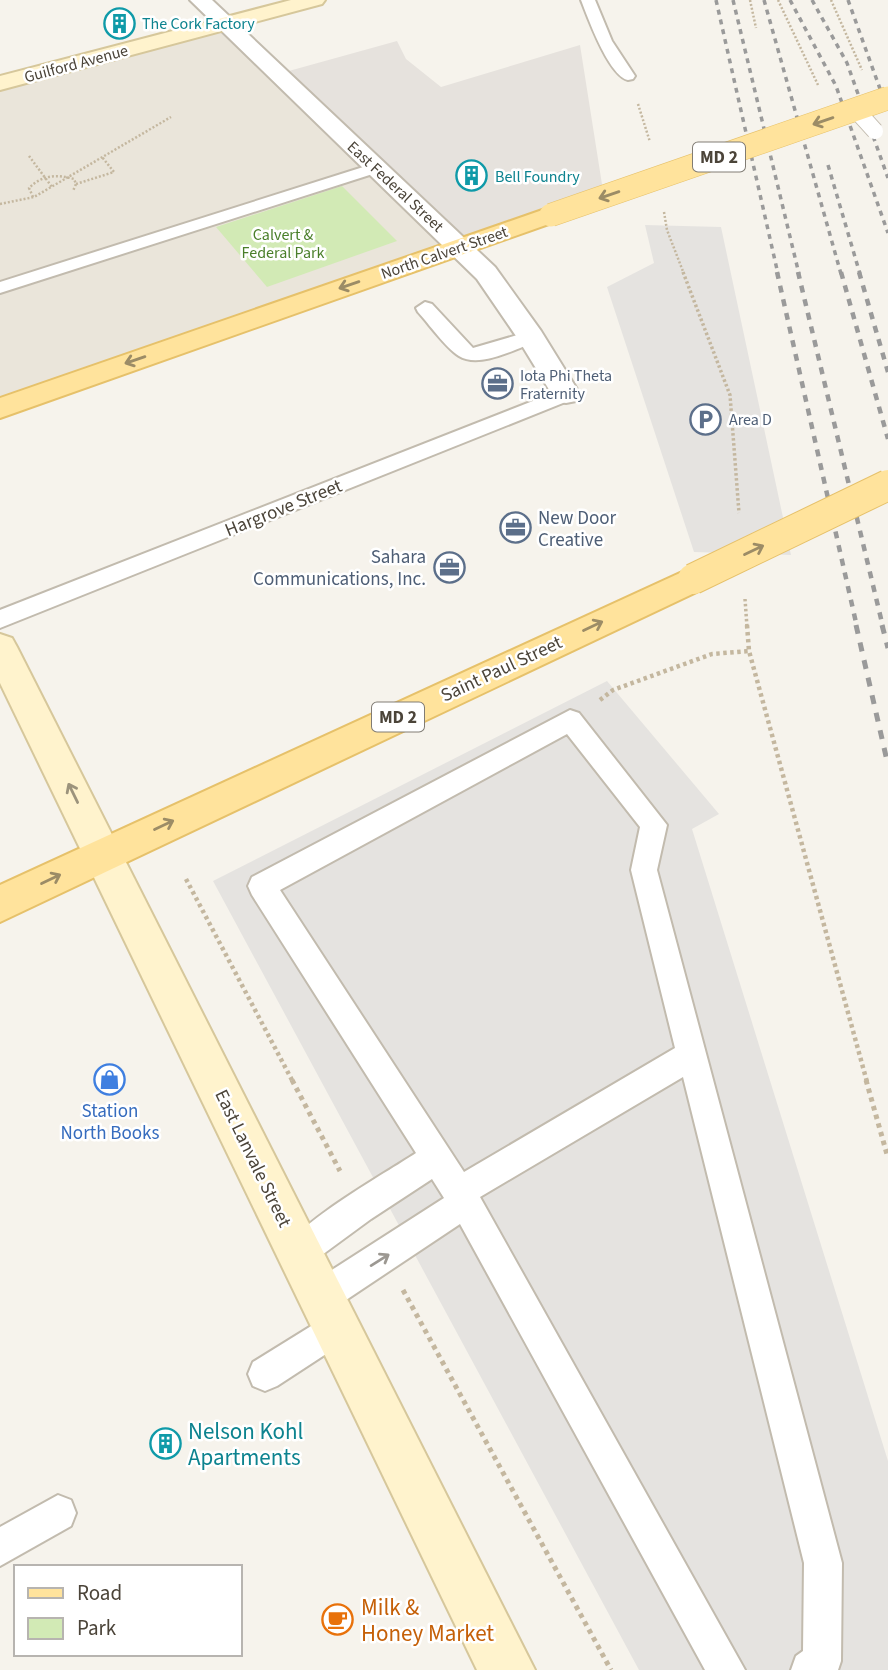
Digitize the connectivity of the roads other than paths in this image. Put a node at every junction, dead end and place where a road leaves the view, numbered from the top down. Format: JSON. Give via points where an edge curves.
{"nodes":[{"id":1,"x":200,"y":0,"type":"edge"},
{"id":2,"x":315,"y":0,"type":"edge"},
{"id":3,"x":588,"y":0,"type":"edge"},
{"id":4,"x":224,"y":24,"type":"junction"},
{"id":5,"x":628,"y":76,"type":"road end"},
{"id":6,"x":0,"y":83,"type":"edge"},
{"id":7,"x":888,"y":98,"type":"edge"},
{"id":8,"x":855,"y":110,"type":"junction"},
{"id":9,"x":875,"y":131,"type":"dead end"},
{"id":10,"x":376,"y":168,"type":"junction"},
{"id":11,"x":460,"y":247,"type":"junction"},
{"id":12,"x":0,"y":288,"type":"edge"},
{"id":13,"x":425,"y":307,"type":"dead end"},
{"id":14,"x":531,"y":337,"type":"junction"},
{"id":15,"x":566,"y":394,"type":"joint"},
{"id":16,"x":0,"y":408,"type":"edge"},
{"id":17,"x":888,"y":485,"type":"edge"},
{"id":18,"x":0,"y":619,"type":"edge"},
{"id":19,"x":0,"y":647,"type":"edge"},
{"id":20,"x":103,"y":855,"type":"junction"},
{"id":21,"x":0,"y":904,"type":"edge"},
{"id":22,"x":692,"y":1055,"type":"junction"},
{"id":23,"x":437,"y":1158,"type":"junction"},
{"id":24,"x":462,"y":1197,"type":"junction"},
{"id":25,"x":300,"y":1252,"type":"junction"},
{"id":26,"x":330,"y":1312,"type":"junction"},
{"id":27,"x":265,"y":1374,"type":"dead end"},
{"id":28,"x":58,"y":1513,"type":"dead end"},
{"id":29,"x":0,"y":1548,"type":"edge"},
{"id":30,"x":507,"y":1670,"type":"edge"},
{"id":31,"x":726,"y":1670,"type":"edge"},
{"id":32,"x":810,"y":1670,"type":"edge"}],
"edges":[{"from":1,"to":4,"type":"street","name":"East Federal Street"},
{"from":2,"to":4,"type":"main road","name":"Guilford Avenue"},
{"from":3,"to":5,"type":"lane","via":[[605,41]]},
{"from":4,"to":6,"type":"main road","name":"Guilford Avenue"},
{"from":4,"to":10,"type":"street","name":"East Federal Street"},
{"from":7,"to":8,"type":"main road","name":"North Calvert Street","number":"MD 2","bridge":true},
{"from":8,"to":9,"type":"lane","bridge":true},
{"from":8,"to":11,"type":"main road","name":"North Calvert Street","number":"MD 2","one_way":true,"bridge":true},
{"from":10,"to":11,"type":"street","name":"East Federal Street"},
{"from":10,"to":12,"type":"lane"},
{"from":11,"to":14,"type":"street","name":"East Federal Street","via":[[486,274]]},
{"from":11,"to":16,"type":"main road","name":"North Calvert Street","number":"MD 2","one_way":true},
{"from":13,"to":14,"type":"lane","via":[[466,352],[476,355]]},
{"from":14,"to":15,"type":"street","name":"East Federal Street"},
{"from":15,"to":18,"type":"lane","name":"Hargrove Street"},
{"from":20,"to":17,"type":"main road","name":"Saint Paul Street","number":"MD 2","one_way":true,"bridge":true},
{"from":20,"to":19,"type":"main road","name":"East Lanvale Street","one_way":true},
{"from":21,"to":20,"type":"main road","name":"Saint Paul Street","number":"MD 2","one_way":true},
{"from":20,"to":25,"type":"main road","name":"East Lanvale Street"},
{"from":22,"to":23,"type":"lane","via":[[644,870],[654,825],[570,720],[262,886]]},
{"from":22,"to":24,"type":"lane"},
{"from":22,"to":32,"type":"lane","via":[[823,1563],[822,1661]]},
{"from":23,"to":24,"type":"lane"},
{"from":23,"to":25,"type":"lane"},
{"from":26,"to":24,"type":"lane","one_way":true,"via":[[385,1257]]},
{"from":24,"to":31,"type":"lane"},
{"from":25,"to":26,"type":"main road","name":"East Lanvale Street"},
{"from":26,"to":27,"type":"lane"},
{"from":26,"to":30,"type":"main road","name":"East Lanvale Street"},
{"from":28,"to":29,"type":"lane"}]}
